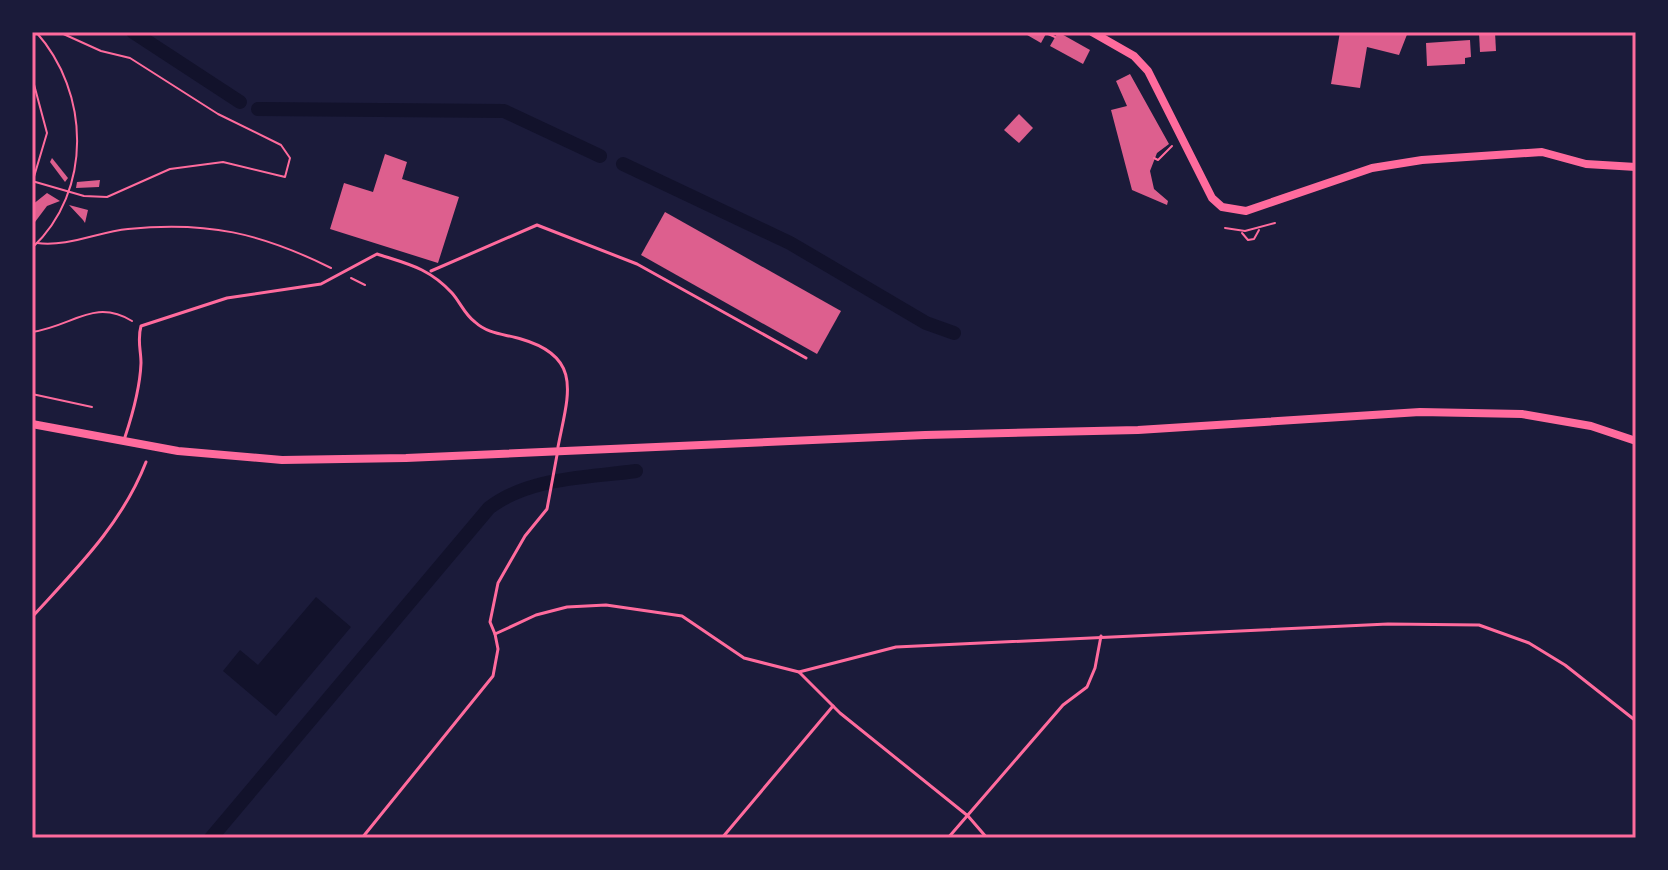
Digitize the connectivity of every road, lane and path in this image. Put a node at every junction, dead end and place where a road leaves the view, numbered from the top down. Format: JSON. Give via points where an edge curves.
{"nodes":[{"id":1,"x":36,"y":32,"type":"edge"},
{"id":2,"x":59,"y":32,"type":"edge"},
{"id":3,"x":1092,"y":32,"type":"edge"},
{"id":4,"x":1046,"y":33,"type":"edge"},
{"id":5,"x":1055,"y":37,"type":"dead end"},
{"id":6,"x":32,"y":77,"type":"edge"},
{"id":7,"x":1171,"y":142,"type":"dead end"},
{"id":8,"x":1154,"y":158,"type":"dead end"},
{"id":9,"x":1636,"y":167,"type":"edge"},
{"id":10,"x":32,"y":181,"type":"edge"},
{"id":11,"x":1275,"y":223,"type":"dead end"},
{"id":12,"x":1225,"y":228,"type":"dead end"},
{"id":13,"x":1259,"y":229,"type":"junction"},
{"id":14,"x":1241,"y":231,"type":"junction"},
{"id":15,"x":37,"y":243,"type":"junction"},
{"id":16,"x":32,"y":248,"type":"edge"},
{"id":17,"x":312,"y":259,"type":"dead end"},
{"id":18,"x":430,"y":271,"type":"junction"},
{"id":19,"x":141,"y":326,"type":"junction"},
{"id":20,"x":32,"y":332,"type":"edge"},
{"id":21,"x":806,"y":358,"type":"dead end"},
{"id":22,"x":32,"y":394,"type":"edge"},
{"id":23,"x":92,"y":407,"type":"dead end"},
{"id":24,"x":32,"y":424,"type":"edge"},
{"id":25,"x":1636,"y":441,"type":"edge"},
{"id":26,"x":123,"y":442,"type":"junction"},
{"id":27,"x":146,"y":462,"type":"dead end"},
{"id":28,"x":32,"y":617,"type":"edge"},
{"id":29,"x":495,"y":634,"type":"junction"},
{"id":30,"x":1101,"y":636,"type":"junction"},
{"id":31,"x":799,"y":672,"type":"junction"},
{"id":32,"x":833,"y":706,"type":"junction"},
{"id":33,"x":1636,"y":721,"type":"edge"},
{"id":34,"x":968,"y":816,"type":"junction"},
{"id":35,"x":362,"y":838,"type":"edge"},
{"id":36,"x":722,"y":838,"type":"edge"},
{"id":37,"x":948,"y":838,"type":"edge"},
{"id":38,"x":987,"y":838,"type":"edge"}],
"edges":[{"from":1,"to":15,"type":"path","via":[[70,88],[78,144],[65,204]]},
{"from":2,"to":10,"type":"path","via":[[130,58],[218,114],[281,145],[289,165],[285,177],[223,162],[170,169],[107,197]]},
{"from":3,"to":9,"type":"street","via":[[1134,56],[1148,71],[1212,198],[1236,212],[1372,168],[1422,160],[1542,152],[1586,164]]},
{"from":4,"to":5,"type":"path"},
{"from":6,"to":10,"type":"path","via":[[47,133]]},
{"from":7,"to":8,"type":"path","via":[[1173,146]]},
{"from":11,"to":13,"type":"path"},
{"from":12,"to":14,"type":"path"},
{"from":13,"to":14,"type":"path"},
{"from":13,"to":14,"type":"path","via":[[1248,240]]},
{"from":15,"to":16,"type":"path"},
{"from":15,"to":17,"type":"path","via":[[171,226],[238,232]]},
{"from":18,"to":19,"type":"lane","via":[[377,254],[321,284],[227,298]]},
{"from":18,"to":21,"type":"lane","via":[[537,225],[637,264]]},
{"from":18,"to":29,"type":"lane","via":[[473,322],[497,335],[551,349],[565,366],[566,408],[547,509],[498,583],[490,622]]},
{"from":19,"to":20,"type":"path","via":[[112,310]]},
{"from":19,"to":26,"type":"lane","via":[[136,401]]},
{"from":22,"to":23,"type":"path"},
{"from":24,"to":26,"type":"street"},
{"from":25,"to":26,"type":"street","via":[[1591,426],[1522,414],[1420,412],[1138,430],[359,460],[246,457]]},
{"from":27,"to":28,"type":"lane","via":[[126,506]]},
{"from":29,"to":31,"type":"lane","via":[[536,615],[606,605],[682,616],[744,658]]},
{"from":29,"to":35,"type":"lane","via":[[493,676]]},
{"from":30,"to":31,"type":"lane","via":[[896,647]]},
{"from":30,"to":33,"type":"lane","via":[[1479,625],[1541,651]]},
{"from":30,"to":34,"type":"lane","via":[[1087,687],[1063,705]]},
{"from":31,"to":32,"type":"lane"},
{"from":32,"to":34,"type":"lane"},
{"from":32,"to":36,"type":"lane"},
{"from":34,"to":37,"type":"lane"},
{"from":34,"to":38,"type":"lane"}]}
